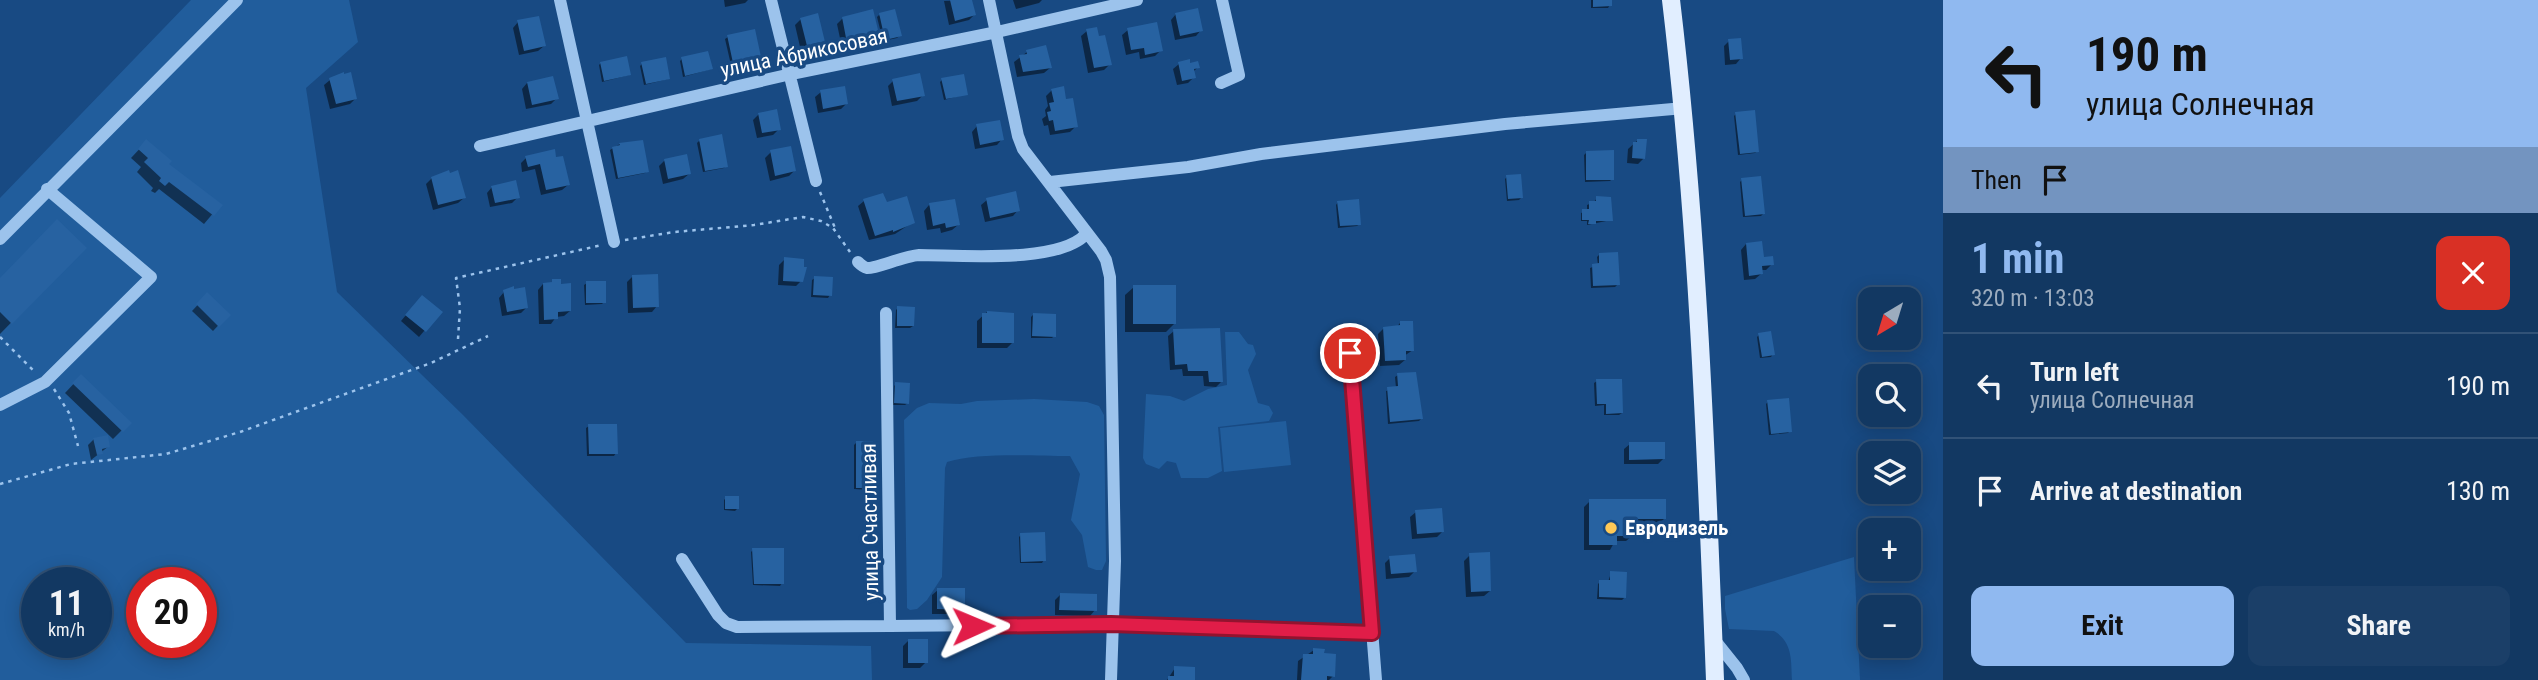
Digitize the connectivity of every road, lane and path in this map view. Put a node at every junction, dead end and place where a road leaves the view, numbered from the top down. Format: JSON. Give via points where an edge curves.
{"nodes":[{"id":1,"x":237,"y":0,"type":"edge"},
{"id":2,"x":560,"y":0,"type":"edge"},
{"id":3,"x":771,"y":0,"type":"edge"},
{"id":4,"x":989,"y":0,"type":"edge"},
{"id":5,"x":1137,"y":0,"type":"edge"},
{"id":6,"x":1222,"y":0,"type":"edge"},
{"id":7,"x":1671,"y":0,"type":"edge"},
{"id":8,"x":997,"y":32,"type":"junction"},
{"id":9,"x":791,"y":74,"type":"junction"},
{"id":10,"x":1221,"y":83,"type":"dead end"},
{"id":11,"x":1684,"y":108,"type":"junction"},
{"id":12,"x":586,"y":121,"type":"junction"},
{"id":13,"x":480,"y":146,"type":"dead end"},
{"id":14,"x":816,"y":181,"type":"joint"},
{"id":15,"x":1050,"y":182,"type":"junction"},
{"id":16,"x":47,"y":189,"type":"junction"},
{"id":17,"x":836,"y":231,"type":"junction"},
{"id":18,"x":1086,"y":234,"type":"junction"},
{"id":19,"x":0,"y":239,"type":"edge"},
{"id":20,"x":614,"y":242,"type":"junction"},
{"id":21,"x":858,"y":262,"type":"joint"},
{"id":22,"x":886,"y":313,"type":"dead end"},
{"id":23,"x":488,"y":336,"type":"dead end"},
{"id":24,"x":0,"y":337,"type":"edge"},
{"id":25,"x":458,"y":339,"type":"dead end"},
{"id":26,"x":1350,"y":353,"type":"dead end"},
{"id":27,"x":45,"y":382,"type":"junction"},
{"id":28,"x":0,"y":405,"type":"edge"},
{"id":29,"x":78,"y":446,"type":"dead end"},
{"id":30,"x":0,"y":484,"type":"edge"},
{"id":31,"x":682,"y":559,"type":"dead end"},
{"id":32,"x":1111,"y":624,"type":"junction"},
{"id":33,"x":890,"y":626,"type":"junction"},
{"id":34,"x":1372,"y":633,"type":"junction"},
{"id":35,"x":1713,"y":638,"type":"junction"},
{"id":36,"x":1111,"y":680,"type":"edge"},
{"id":37,"x":1376,"y":680,"type":"edge"},
{"id":38,"x":1715,"y":680,"type":"edge"},
{"id":39,"x":1744,"y":680,"type":"edge"}],
"edges":[{"from":1,"to":16,"type":"street"},
{"from":2,"to":12,"type":"street"},
{"from":3,"to":9,"type":"street"},
{"from":4,"to":8,"type":"street"},
{"from":5,"to":8,"type":"street","name":"улица Абрикосовая"},
{"from":6,"to":10,"type":"street","via":[[1239,75]]},
{"from":7,"to":11,"type":"main road"},
{"from":8,"to":9,"type":"street","name":"улица Абрикосовая"},
{"from":8,"to":15,"type":"street","via":[[1018,136],[1030,160]]},
{"from":9,"to":12,"type":"street","name":"улица Абрикосовая"},
{"from":9,"to":14,"type":"street"},
{"from":11,"to":15,"type":"street","via":[[1478,127]]},
{"from":11,"to":35,"type":"main road"},
{"from":12,"to":13,"type":"street","name":"улица Абрикосовая"},
{"from":12,"to":20,"type":"street"},
{"from":14,"to":17,"type":"path"},
{"from":15,"to":18,"type":"street"},
{"from":16,"to":19,"type":"street"},
{"from":16,"to":27,"type":"street","via":[[151,278]]},
{"from":17,"to":20,"type":"path","via":[[803,217]]},
{"from":17,"to":21,"type":"path"},
{"from":18,"to":21,"type":"street","via":[[1071,245],[1043,252],[906,256],[872,268]]},
{"from":18,"to":32,"type":"street","via":[[1103,255],[1110,278],[1115,561]]},
{"from":20,"to":25,"type":"path","via":[[456,278]]},
{"from":22,"to":33,"type":"street","name":"улица Счастливая"},
{"from":23,"to":30,"type":"path","via":[[431,363],[240,432],[166,454],[71,464]]},
{"from":24,"to":27,"type":"path"},
{"from":26,"to":34,"type":"street"},
{"from":27,"to":28,"type":"street"},
{"from":27,"to":29,"type":"path","via":[[69,413]]},
{"from":31,"to":33,"type":"street","via":[[718,615],[737,627]]},
{"from":32,"to":33,"type":"street","name":"улица Счастливая"},
{"from":32,"to":34,"type":"street","name":"улица Счастливая"},
{"from":32,"to":36,"type":"street"},
{"from":34,"to":37,"type":"street"},
{"from":35,"to":38,"type":"main road"},
{"from":35,"to":39,"type":"street"}]}
